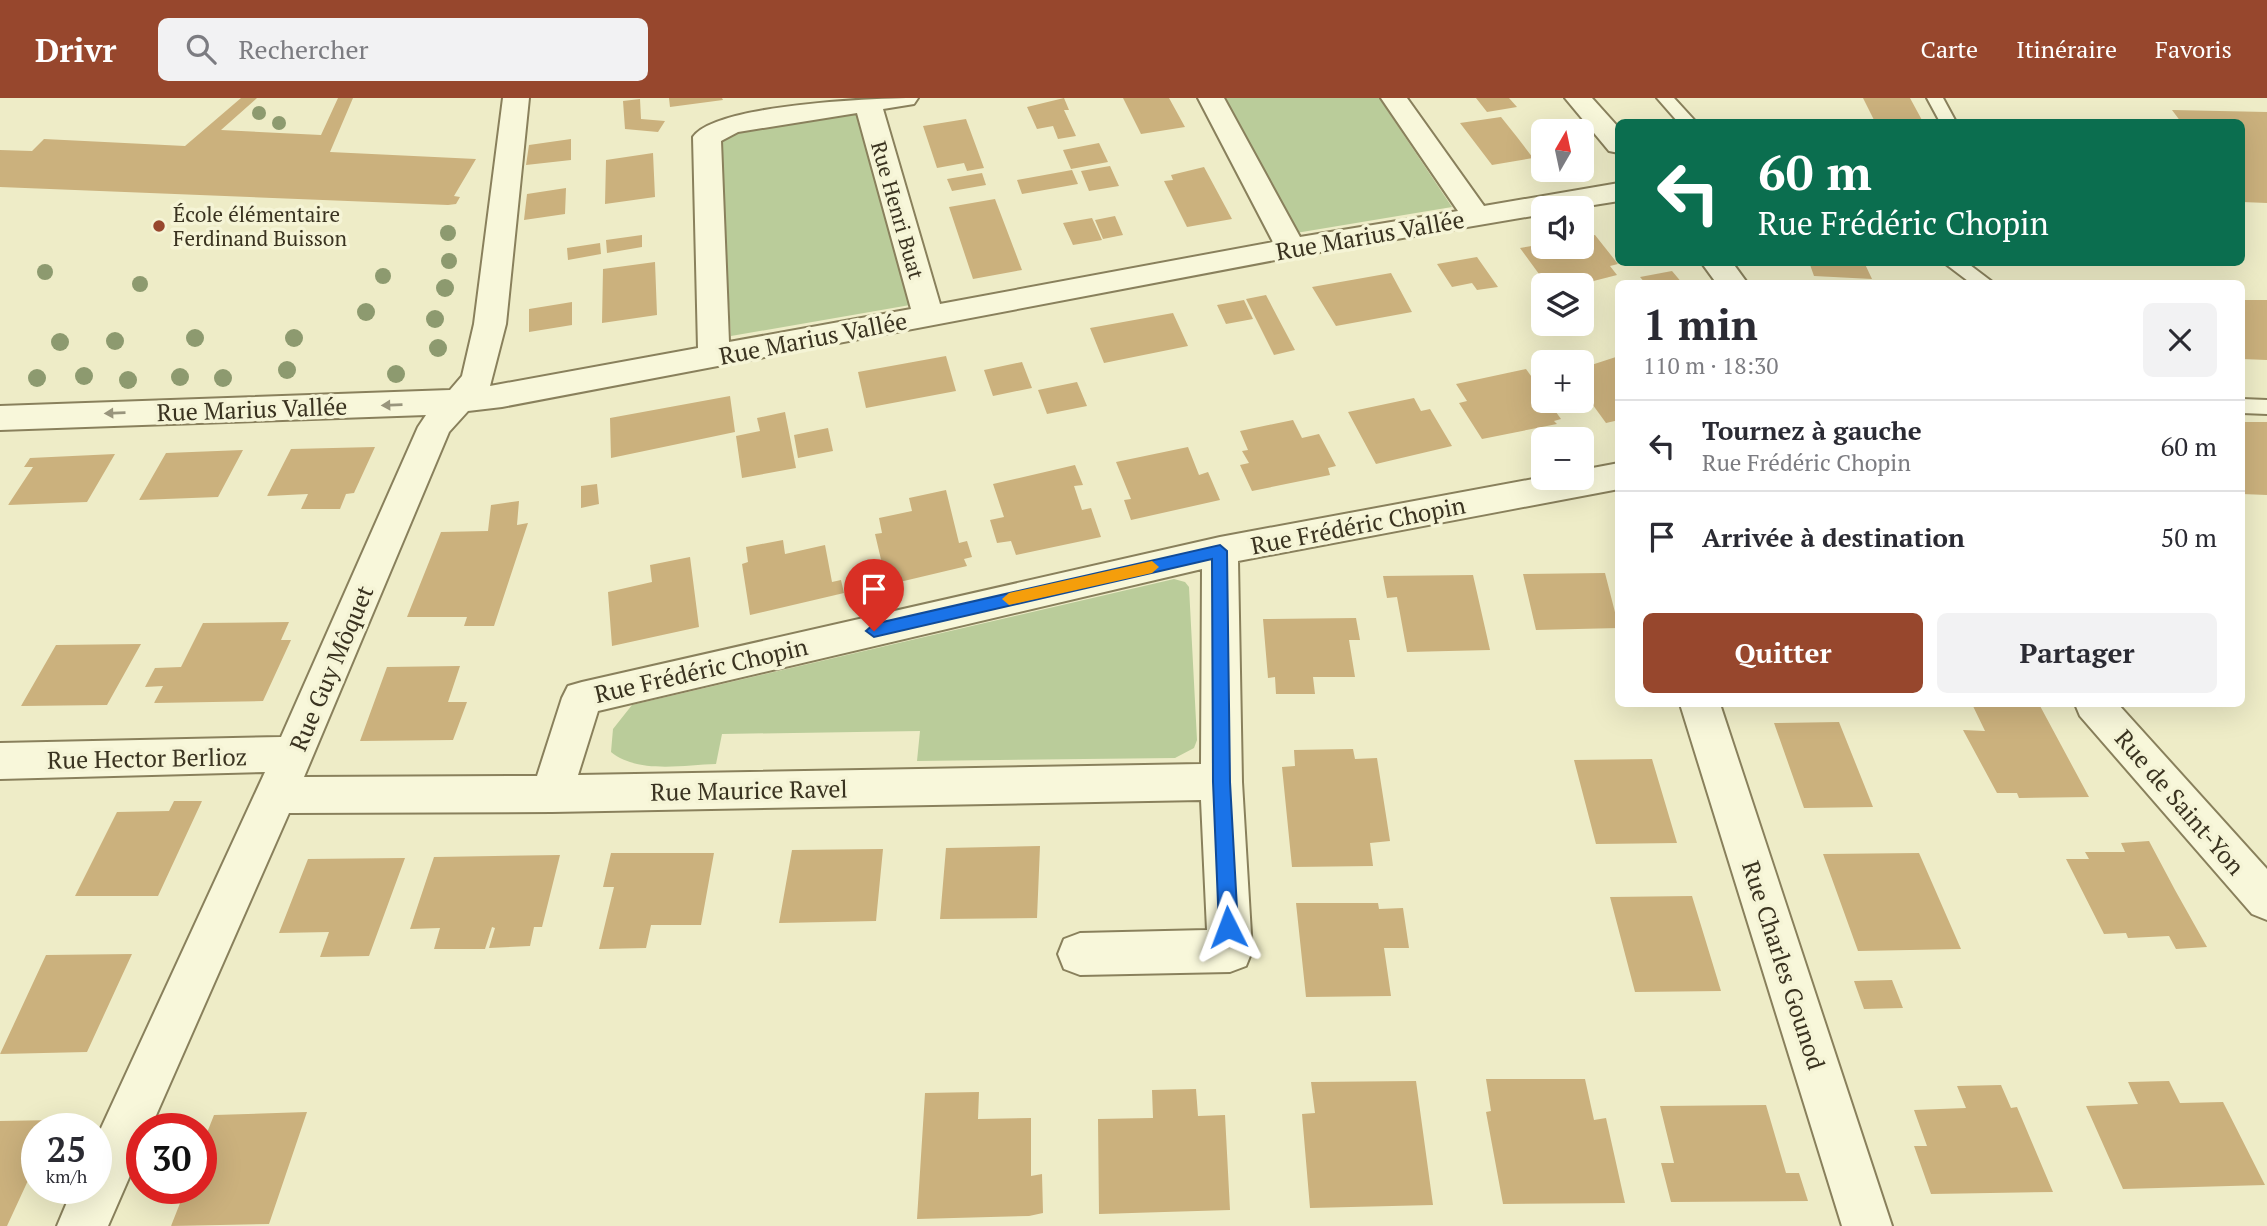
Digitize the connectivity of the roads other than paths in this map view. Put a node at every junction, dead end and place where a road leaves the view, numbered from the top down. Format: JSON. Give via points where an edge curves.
{"nodes":[{"id":1,"x":516,"y":98,"type":"edge"},
{"id":2,"x":905,"y":98,"type":"edge"},
{"id":3,"x":1211,"y":98,"type":"edge"},
{"id":4,"x":1394,"y":98,"type":"edge"},
{"id":5,"x":1578,"y":98,"type":"edge"},
{"id":6,"x":1665,"y":98,"type":"edge"},
{"id":7,"x":1934,"y":98,"type":"edge"},
{"id":8,"x":869,"y":104,"type":"junction"},
{"id":9,"x":1684,"y":119,"type":"edge"},
{"id":10,"x":1946,"y":119,"type":"edge"},
{"id":11,"x":1615,"y":140,"type":"edge"},
{"id":12,"x":1615,"y":193,"type":"edge"},
{"id":13,"x":1476,"y":216,"type":"junction"},
{"id":14,"x":1291,"y":248,"type":"junction"},
{"id":15,"x":1719,"y":266,"type":"edge"},
{"id":16,"x":1962,"y":272,"type":"edge"},
{"id":17,"x":1730,"y":280,"type":"edge"},
{"id":18,"x":1978,"y":280,"type":"edge"},
{"id":19,"x":928,"y":316,"type":"junction"},
{"id":20,"x":714,"y":357,"type":"junction"},
{"id":21,"x":460,"y":401,"type":"junction"},
{"id":22,"x":2245,"y":406,"type":"edge"},
{"id":23,"x":2266,"y":407,"type":"edge"},
{"id":24,"x":0,"y":418,"type":"edge"},
{"id":25,"x":1615,"y":477,"type":"edge"},
{"id":26,"x":1220,"y":551,"type":"junction"},
{"id":27,"x":1701,"y":707,"type":"edge"},
{"id":28,"x":2097,"y":707,"type":"edge"},
{"id":29,"x":294,"y":754,"type":"junction"},
{"id":30,"x":0,"y":761,"type":"edge"},
{"id":31,"x":1221,"y":782,"type":"junction"},
{"id":32,"x":552,"y":794,"type":"junction"},
{"id":33,"x":276,"y":795,"type":"junction"},
{"id":34,"x":2267,"y":900,"type":"edge"},
{"id":35,"x":1080,"y":954,"type":"dead end"},
{"id":36,"x":82,"y":1226,"type":"edge"},
{"id":37,"x":1867,"y":1226,"type":"edge"}],
"edges":[{"from":1,"to":21,"type":"street","name":"Rue Guy Môquet","via":[[490,324],[477,380]]},
{"from":2,"to":8,"type":"street"},
{"from":3,"to":14,"type":"street"},
{"from":4,"to":13,"type":"street"},
{"from":5,"to":11,"type":"street"},
{"from":6,"to":9,"type":"lane"},
{"from":7,"to":10,"type":"lane"},
{"from":8,"to":19,"type":"street","name":"Rue Henri Buat"},
{"from":8,"to":20,"type":"street","via":[[732,125],[707,136]]},
{"from":12,"to":13,"type":"street","name":"Rue Marius Vallée"},
{"from":13,"to":14,"type":"street","name":"Rue Marius Vallée"},
{"from":14,"to":19,"type":"street","name":"Rue Marius Vallée"},
{"from":15,"to":17,"type":"street"},
{"from":16,"to":18,"type":"lane"},
{"from":19,"to":20,"type":"street","name":"Rue Marius Vallée"},
{"from":20,"to":21,"type":"street","name":"Rue Marius Vallée"},
{"from":21,"to":24,"type":"street","name":"Rue Marius Vallée","one_way":true},
{"from":21,"to":29,"type":"street","name":"Rue Guy Môquet","via":[[435,427]]},
{"from":22,"to":23,"type":"lane"},
{"from":25,"to":26,"type":"street","name":"Rue Frédéric Chopin"},
{"from":26,"to":31,"type":"street"},
{"from":26,"to":32,"type":"street","name":"Rue Frédéric Chopin","via":[[582,698]]},
{"from":27,"to":37,"type":"street","name":"Rue Charles Gounod"},
{"from":28,"to":34,"type":"street","name":"Rue de Saint-Yon"},
{"from":29,"to":30,"type":"street","name":"Rue Hector Berlioz"},
{"from":29,"to":33,"type":"street","name":"Rue Guy Môquet"},
{"from":31,"to":32,"type":"street","name":"Rue Maurice Ravel"},
{"from":31,"to":35,"type":"street","via":[[1230,951]]},
{"from":32,"to":33,"type":"street","name":"Rue Maurice Ravel"},
{"from":33,"to":36,"type":"street","name":"Rue Guy Môquet"}]}
